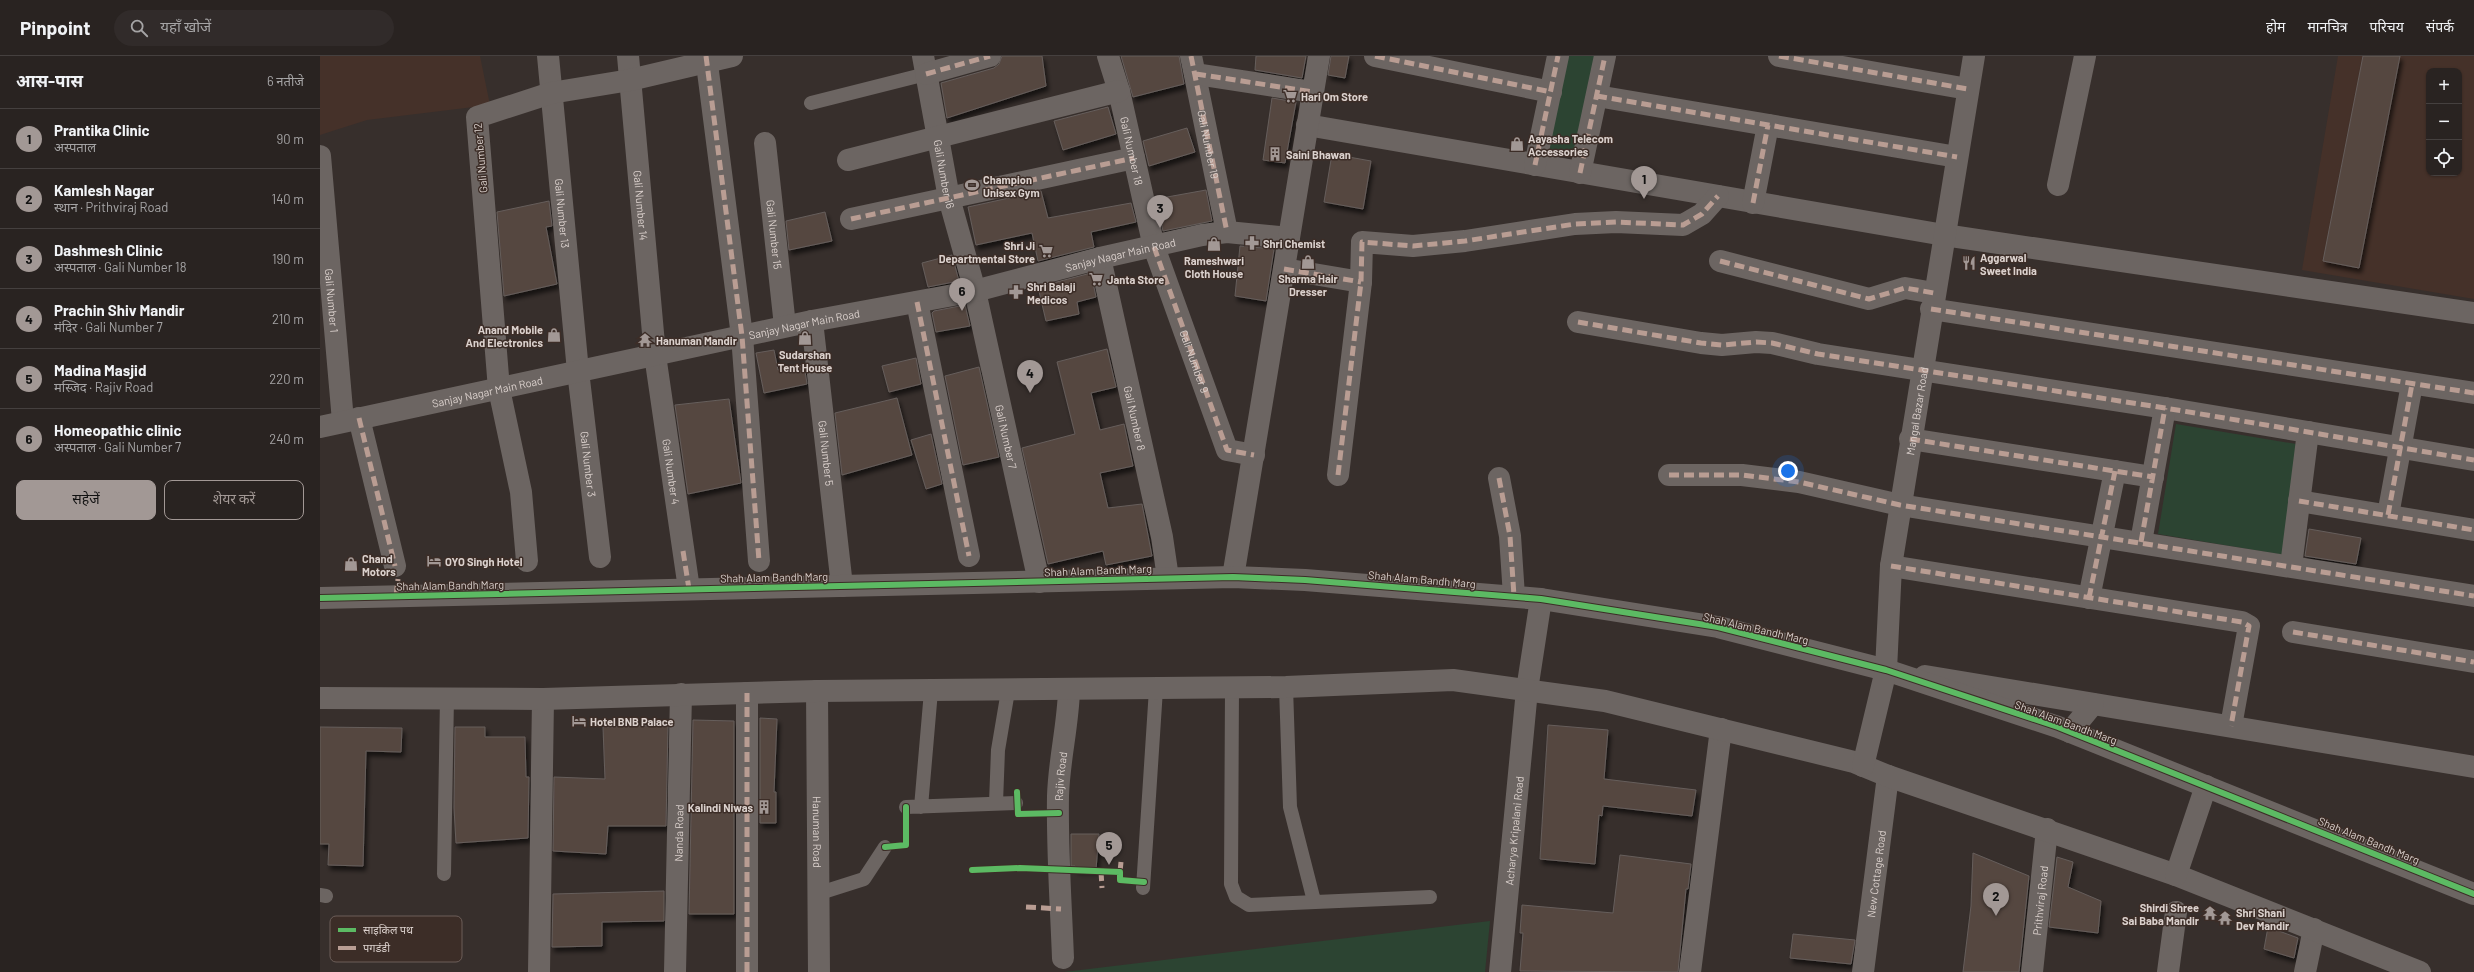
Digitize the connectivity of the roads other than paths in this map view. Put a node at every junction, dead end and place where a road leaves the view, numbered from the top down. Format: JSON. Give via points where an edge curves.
{"nodes":[{"id":1,"x":548,"y":56,"type":"edge"},
{"id":2,"x":628,"y":56,"type":"edge"},
{"id":3,"x":732,"y":56,"type":"edge"},
{"id":4,"x":990,"y":56,"type":"edge"},
{"id":5,"x":1108,"y":56,"type":"edge"},
{"id":6,"x":1318,"y":56,"type":"edge"},
{"id":7,"x":1375,"y":56,"type":"edge"},
{"id":8,"x":1558,"y":56,"type":"edge"},
{"id":9,"x":1606,"y":56,"type":"edge"},
{"id":10,"x":1779,"y":56,"type":"edge"},
{"id":11,"x":1974,"y":56,"type":"edge"},
{"id":12,"x":2085,"y":56,"type":"edge"},
{"id":13,"x":707,"y":59,"type":"edge"},
{"id":14,"x":925,"y":65,"type":"edge"},
{"id":15,"x":1194,"y":65,"type":"edge"},
{"id":16,"x":630,"y":80,"type":"junction"},
{"id":17,"x":1968,"y":89,"type":"junction"},
{"id":18,"x":1118,"y":91,"type":"junction"},
{"id":19,"x":1313,"y":92,"type":"junction"},
{"id":20,"x":1551,"y":92,"type":"junction"},
{"id":21,"x":551,"y":93,"type":"junction"},
{"id":22,"x":1596,"y":96,"type":"junction"},
{"id":23,"x":811,"y":103,"type":"dead end"},
{"id":24,"x":1307,"y":125,"type":"junction"},
{"id":25,"x":1768,"y":125,"type":"junction"},
{"id":26,"x":937,"y":136,"type":"junction"},
{"id":27,"x":765,"y":143,"type":"dead end"},
{"id":28,"x":320,"y":156,"type":"edge"},
{"id":29,"x":1957,"y":157,"type":"junction"},
{"id":30,"x":1134,"y":158,"type":"junction"},
{"id":31,"x":848,"y":160,"type":"dead end"},
{"id":32,"x":1535,"y":165,"type":"junction"},
{"id":33,"x":1580,"y":172,"type":"junction"},
{"id":34,"x":2058,"y":185,"type":"dead end"},
{"id":35,"x":1718,"y":196,"type":"junction"},
{"id":36,"x":949,"y":198,"type":"junction"},
{"id":37,"x":1753,"y":203,"type":"junction"},
{"id":38,"x":851,"y":219,"type":"dead end"},
{"id":39,"x":1227,"y":232,"type":"junction"},
{"id":40,"x":1944,"y":235,"type":"junction"},
{"id":41,"x":1289,"y":238,"type":"junction"},
{"id":42,"x":1154,"y":247,"type":"junction"},
{"id":43,"x":1100,"y":258,"type":"junction"},
{"id":44,"x":1720,"y":261,"type":"dead end"},
{"id":45,"x":1284,"y":269,"type":"junction"},
{"id":46,"x":1361,"y":282,"type":"junction"},
{"id":47,"x":975,"y":291,"type":"junction"},
{"id":48,"x":1933,"y":301,"type":"junction"},
{"id":49,"x":917,"y":302,"type":"junction"},
{"id":50,"x":2474,"y":313,"type":"edge"},
{"id":51,"x":812,"y":321,"type":"junction"},
{"id":52,"x":1578,"y":322,"type":"dead end"},
{"id":53,"x":785,"y":326,"type":"junction"},
{"id":54,"x":742,"y":336,"type":"junction"},
{"id":55,"x":655,"y":354,"type":"junction"},
{"id":56,"x":1922,"y":369,"type":"junction"},
{"id":57,"x":578,"y":372,"type":"junction"},
{"id":58,"x":2412,"y":384,"type":"junction"},
{"id":59,"x":499,"y":389,"type":"junction"},
{"id":60,"x":2474,"y":393,"type":"edge"},
{"id":61,"x":2165,"y":408,"type":"junction"},
{"id":62,"x":351,"y":420,"type":"junction"},
{"id":63,"x":320,"y":427,"type":"edge"},
{"id":64,"x":2308,"y":432,"type":"junction"},
{"id":65,"x":1910,"y":439,"type":"junction"},
{"id":66,"x":2401,"y":448,"type":"junction"},
{"id":67,"x":1254,"y":455,"type":"junction"},
{"id":68,"x":2474,"y":460,"type":"edge"},
{"id":69,"x":2115,"y":471,"type":"junction"},
{"id":70,"x":1338,"y":475,"type":"dead end"},
{"id":71,"x":1669,"y":475,"type":"dead end"},
{"id":72,"x":2153,"y":477,"type":"junction"},
{"id":73,"x":1499,"y":478,"type":"dead end"},
{"id":74,"x":2299,"y":501,"type":"junction"},
{"id":75,"x":1900,"y":505,"type":"junction"},
{"id":76,"x":2388,"y":515,"type":"junction"},
{"id":77,"x":2474,"y":530,"type":"edge"},
{"id":78,"x":2102,"y":536,"type":"junction"},
{"id":79,"x":2141,"y":542,"type":"junction"},
{"id":80,"x":600,"y":556,"type":"dead end"},
{"id":81,"x":969,"y":556,"type":"dead end"},
{"id":82,"x":527,"y":561,"type":"dead end"},
{"id":83,"x":759,"y":561,"type":"dead end"},
{"id":84,"x":1891,"y":566,"type":"junction"},
{"id":85,"x":2291,"y":566,"type":"junction"},
{"id":86,"x":1234,"y":577,"type":"junction"},
{"id":87,"x":1168,"y":578,"type":"junction"},
{"id":88,"x":396,"y":580,"type":"junction"},
{"id":89,"x":1039,"y":582,"type":"junction"},
{"id":90,"x":842,"y":586,"type":"junction"},
{"id":91,"x":689,"y":589,"type":"junction"},
{"id":92,"x":1514,"y":596,"type":"junction"},
{"id":93,"x":2474,"y":596,"type":"edge"},
{"id":94,"x":320,"y":598,"type":"edge"},
{"id":95,"x":2089,"y":598,"type":"junction"},
{"id":96,"x":1541,"y":599,"type":"junction"},
{"id":97,"x":2294,"y":632,"type":"dead end"},
{"id":98,"x":2474,"y":662,"type":"edge"},
{"id":99,"x":1886,"y":670,"type":"junction"},
{"id":100,"x":1286,"y":687,"type":"junction"},
{"id":101,"x":1232,"y":688,"type":"junction"},
{"id":102,"x":1156,"y":689,"type":"junction"},
{"id":103,"x":1069,"y":690,"type":"junction"},
{"id":104,"x":1527,"y":690,"type":"junction"},
{"id":105,"x":817,"y":691,"type":"junction"},
{"id":106,"x":931,"y":691,"type":"junction"},
{"id":107,"x":1008,"y":691,"type":"junction"},
{"id":108,"x":747,"y":693,"type":"junction"},
{"id":109,"x":681,"y":694,"type":"junction"},
{"id":110,"x":447,"y":697,"type":"junction"},
{"id":111,"x":320,"y":698,"type":"edge"},
{"id":112,"x":543,"y":699,"type":"junction"},
{"id":113,"x":2093,"y":704,"type":"junction"},
{"id":114,"x":2232,"y":726,"type":"junction"},
{"id":115,"x":1721,"y":729,"type":"junction"},
{"id":116,"x":2070,"y":732,"type":"junction"},
{"id":117,"x":1863,"y":766,"type":"junction"},
{"id":118,"x":2474,"y":767,"type":"edge"},
{"id":119,"x":1888,"y":776,"type":"junction"},
{"id":120,"x":2206,"y":786,"type":"junction"},
{"id":121,"x":996,"y":803,"type":"junction"},
{"id":122,"x":1016,"y":803,"type":"dead end"},
{"id":123,"x":906,"y":807,"type":"dead end"},
{"id":124,"x":921,"y":807,"type":"junction"},
{"id":125,"x":2047,"y":830,"type":"junction"},
{"id":126,"x":886,"y":847,"type":"dead end"},
{"id":127,"x":444,"y":874,"type":"dead end"},
{"id":128,"x":2176,"y":875,"type":"junction"},
{"id":129,"x":1143,"y":888,"type":"dead end"},
{"id":130,"x":820,"y":893,"type":"junction"},
{"id":131,"x":2474,"y":894,"type":"edge"},
{"id":132,"x":1430,"y":897,"type":"dead end"},
{"id":133,"x":1314,"y":901,"type":"junction"},
{"id":134,"x":2176,"y":912,"type":"dead end"},
{"id":135,"x":2314,"y":929,"type":"junction"},
{"id":136,"x":1063,"y":958,"type":"dead end"},
{"id":137,"x":539,"y":972,"type":"edge"},
{"id":138,"x":675,"y":972,"type":"edge"},
{"id":139,"x":746,"y":972,"type":"edge"},
{"id":140,"x":818,"y":972,"type":"edge"},
{"id":141,"x":1500,"y":972,"type":"edge"},
{"id":142,"x":1690,"y":972,"type":"edge"},
{"id":143,"x":1863,"y":972,"type":"edge"},
{"id":144,"x":2032,"y":972,"type":"edge"},
{"id":145,"x":2168,"y":972,"type":"edge"},
{"id":146,"x":2305,"y":972,"type":"edge"},
{"id":147,"x":2420,"y":972,"type":"edge"}],
"edges":[{"from":1,"to":21,"type":"street","name":"Gali Number 13"},
{"from":2,"to":16,"type":"street","name":"Gali Number 14"},
{"from":3,"to":13,"type":"street","name":"Gali Number 12"},
{"from":4,"to":14,"type":"street"},
{"from":5,"to":18,"type":"street","name":"Gali Number 18"},
{"from":6,"to":19,"type":"street"},
{"from":7,"to":20,"type":"street"},
{"from":8,"to":20,"type":"street"},
{"from":9,"to":22,"type":"street"},
{"from":10,"to":17,"type":"street"},
{"from":11,"to":17,"type":"street","name":"Mangal Bazar Road"},
{"from":12,"to":34,"type":"street"},
{"from":13,"to":16,"type":"street","name":"Gali Number 12"},
{"from":13,"to":54,"type":"street"},
{"from":14,"to":23,"type":"lane"},
{"from":14,"to":26,"type":"street","name":"Gali Number 16"},
{"from":15,"to":19,"type":"street"},
{"from":15,"to":39,"type":"street","name":"Gali Number 19"},
{"from":16,"to":21,"type":"street","name":"Gali Number 12"},
{"from":16,"to":55,"type":"street","name":"Gali Number 14"},
{"from":17,"to":29,"type":"street","name":"Mangal Bazar Road"},
{"from":18,"to":26,"type":"street"},
{"from":18,"to":30,"type":"street","name":"Gali Number 18"},
{"from":19,"to":24,"type":"street"},
{"from":20,"to":32,"type":"street"},
{"from":21,"to":57,"type":"street","name":"Gali Number 13"},
{"from":21,"to":59,"type":"street","name":"Gali Number 12","via":[[477,117]]},
{"from":22,"to":25,"type":"street"},
{"from":22,"to":33,"type":"street"},
{"from":24,"to":32,"type":"street"},
{"from":24,"to":41,"type":"street"},
{"from":25,"to":29,"type":"street"},
{"from":25,"to":37,"type":"street"},
{"from":26,"to":31,"type":"street"},
{"from":26,"to":36,"type":"street","name":"Gali Number 16"},
{"from":27,"to":53,"type":"street","name":"Gali Number 15"},
{"from":28,"to":62,"type":"street","name":"Gali Number 1"},
{"from":29,"to":40,"type":"street","name":"Mangal Bazar Road"},
{"from":30,"to":36,"type":"street"},
{"from":30,"to":42,"type":"street","name":"Gali Number 18"},
{"from":32,"to":33,"type":"street"},
{"from":33,"to":35,"type":"street"},
{"from":35,"to":37,"type":"street"},
{"from":35,"to":46,"type":"street","via":[[1702,214],[1683,225],[1616,222],[1575,224],[1466,241],[1420,245],[1362,242]]},
{"from":36,"to":38,"type":"street"},
{"from":36,"to":47,"type":"street","name":"Gali Number 16"},
{"from":37,"to":40,"type":"street"},
{"from":39,"to":41,"type":"street","name":"Sanjay Nagar Main Road"},
{"from":39,"to":42,"type":"street","name":"Sanjay Nagar Main Road","via":[[1202,235]]},
{"from":40,"to":48,"type":"street","name":"Mangal Bazar Road"},
{"from":40,"to":50,"type":"street"},
{"from":41,"to":45,"type":"street"},
{"from":42,"to":43,"type":"street","name":"Sanjay Nagar Main Road"},
{"from":42,"to":67,"type":"street","name":"Gali Number 9","via":[[1227,450]]},
{"from":43,"to":47,"type":"street","name":"Sanjay Nagar Main Road"},
{"from":43,"to":87,"type":"street","name":"Gali Number 8","via":[[1162,537]]},
{"from":44,"to":48,"type":"street","via":[[1869,299],[1905,288]]},
{"from":45,"to":46,"type":"street"},
{"from":45,"to":67,"type":"street"},
{"from":46,"to":70,"type":"street"},
{"from":47,"to":49,"type":"street","name":"Sanjay Nagar Main Road"},
{"from":47,"to":89,"type":"street","name":"Gali Number 7"},
{"from":48,"to":56,"type":"street","name":"Mangal Bazar Road"},
{"from":48,"to":58,"type":"street"},
{"from":49,"to":51,"type":"street","name":"Sanjay Nagar Main Road"},
{"from":49,"to":81,"type":"street"},
{"from":51,"to":53,"type":"street","name":"Sanjay Nagar Main Road"},
{"from":51,"to":90,"type":"street","name":"Gali Number 5"},
{"from":52,"to":56,"type":"street","via":[[1701,343],[1772,343],[1818,354]]},
{"from":53,"to":54,"type":"street","name":"Sanjay Nagar Main Road"},
{"from":54,"to":55,"type":"street","name":"Sanjay Nagar Main Road"},
{"from":54,"to":83,"type":"street"},
{"from":55,"to":57,"type":"street","name":"Sanjay Nagar Main Road"},
{"from":55,"to":91,"type":"street","name":"Gali Number 4"},
{"from":56,"to":61,"type":"street"},
{"from":56,"to":65,"type":"street","name":"Mangal Bazar Road"},
{"from":57,"to":59,"type":"street","name":"Sanjay Nagar Main Road"},
{"from":57,"to":80,"type":"street","name":"Gali Number 3"},
{"from":58,"to":60,"type":"street"},
{"from":58,"to":66,"type":"street"},
{"from":59,"to":62,"type":"street","name":"Sanjay Nagar Main Road"},
{"from":59,"to":82,"type":"street","via":[[521,492]]},
{"from":61,"to":64,"type":"street"},
{"from":61,"to":72,"type":"street"},
{"from":62,"to":63,"type":"street","name":"Sanjay Nagar Main Road"},
{"from":62,"to":88,"type":"street","name":"Gali Number 1"},
{"from":64,"to":66,"type":"street"},
{"from":64,"to":74,"type":"street"},
{"from":65,"to":69,"type":"street"},
{"from":65,"to":75,"type":"street","name":"Mangal Bazar Road"},
{"from":66,"to":68,"type":"street"},
{"from":66,"to":76,"type":"street"},
{"from":67,"to":86,"type":"street"},
{"from":69,"to":72,"type":"street"},
{"from":69,"to":78,"type":"street"},
{"from":71,"to":75,"type":"street","via":[[1756,477],[1836,490]]},
{"from":72,"to":79,"type":"street"},
{"from":73,"to":92,"type":"street","via":[[1510,536]]},
{"from":74,"to":76,"type":"street"},
{"from":74,"to":85,"type":"street"},
{"from":75,"to":78,"type":"street"},
{"from":75,"to":84,"type":"street","name":"Mangal Bazar Road"},
{"from":76,"to":77,"type":"street"},
{"from":78,"to":79,"type":"street"},
{"from":78,"to":95,"type":"street"},
{"from":79,"to":85,"type":"street"},
{"from":84,"to":95,"type":"street"},
{"from":84,"to":99,"type":"street","name":"Mangal Bazar Road"},
{"from":85,"to":93,"type":"street"},
{"from":86,"to":87,"type":"street","name":"Shah Alam Bandh Marg"},
{"from":86,"to":92,"type":"street","name":"Shah Alam Bandh Marg"},
{"from":87,"to":89,"type":"street","name":"Shah Alam Bandh Marg"},
{"from":88,"to":91,"type":"street","name":"Shah Alam Bandh Marg"},
{"from":88,"to":94,"type":"street","name":"Shah Alam Bandh Marg"},
{"from":89,"to":90,"type":"street","name":"Shah Alam Bandh Marg"},
{"from":90,"to":91,"type":"street","name":"Shah Alam Bandh Marg"},
{"from":92,"to":96,"type":"street","name":"Shah Alam Bandh Marg"},
{"from":95,"to":114,"type":"street","via":[[2242,622],[2249,626]]},
{"from":96,"to":99,"type":"street","name":"Shah Alam Bandh Marg","via":[[1718,627]]},
{"from":96,"to":104,"type":"street","name":"Acharya Kripalani Road"},
{"from":97,"to":98,"type":"street"},
{"from":99,"to":113,"type":"street"},
{"from":99,"to":116,"type":"street","name":"Shah Alam Bandh Marg"},
{"from":99,"to":117,"type":"street","name":"Mangal Bazar Road"},
{"from":100,"to":101,"type":"street"},
{"from":100,"to":104,"type":"street","via":[[1453,680]]},
{"from":100,"to":133,"type":"lane","via":[[1290,807]]},
{"from":101,"to":102,"type":"street"},
{"from":101,"to":133,"type":"lane","via":[[1231,884],[1236,897],[1248,905]]},
{"from":102,"to":103,"type":"street"},
{"from":102,"to":129,"type":"lane"},
{"from":103,"to":107,"type":"street"},
{"from":103,"to":136,"type":"street","name":"Rajiv Road","via":[[1058,797]]},
{"from":104,"to":115,"type":"street","via":[[1605,701]]},
{"from":104,"to":141,"type":"street","name":"Acharya Kripalani Road"},
{"from":105,"to":106,"type":"street"},
{"from":105,"to":108,"type":"street"},
{"from":105,"to":130,"type":"street","name":"Hanuman Road"},
{"from":106,"to":107,"type":"street"},
{"from":106,"to":124,"type":"lane"},
{"from":107,"to":121,"type":"lane","via":[[998,750]]},
{"from":108,"to":109,"type":"street"},
{"from":108,"to":139,"type":"street"},
{"from":109,"to":112,"type":"street"},
{"from":109,"to":138,"type":"street","name":"Nanda Road"},
{"from":110,"to":111,"type":"street"},
{"from":110,"to":112,"type":"street"},
{"from":110,"to":127,"type":"lane"},
{"from":112,"to":137,"type":"street"},
{"from":113,"to":114,"type":"street"},
{"from":113,"to":116,"type":"street"},
{"from":114,"to":118,"type":"street"},
{"from":115,"to":117,"type":"street"},
{"from":115,"to":142,"type":"street"},
{"from":116,"to":120,"type":"street","name":"Shah Alam Bandh Marg"},
{"from":117,"to":119,"type":"street"},
{"from":119,"to":125,"type":"street"},
{"from":119,"to":143,"type":"street","name":"New Cottage Road"},
{"from":120,"to":128,"type":"street"},
{"from":120,"to":131,"type":"street","name":"Shah Alam Bandh Marg"},
{"from":121,"to":122,"type":"lane"},
{"from":121,"to":124,"type":"lane"},
{"from":123,"to":124,"type":"lane"},
{"from":125,"to":128,"type":"street"},
{"from":125,"to":144,"type":"street","name":"Prithviraj Road"},
{"from":126,"to":130,"type":"lane","via":[[864,879]]},
{"from":128,"to":135,"type":"street"},
{"from":130,"to":140,"type":"street","name":"Hanuman Road"},
{"from":132,"to":133,"type":"lane"},
{"from":134,"to":145,"type":"street"},
{"from":135,"to":146,"type":"street"},
{"from":135,"to":147,"type":"street"}]}
